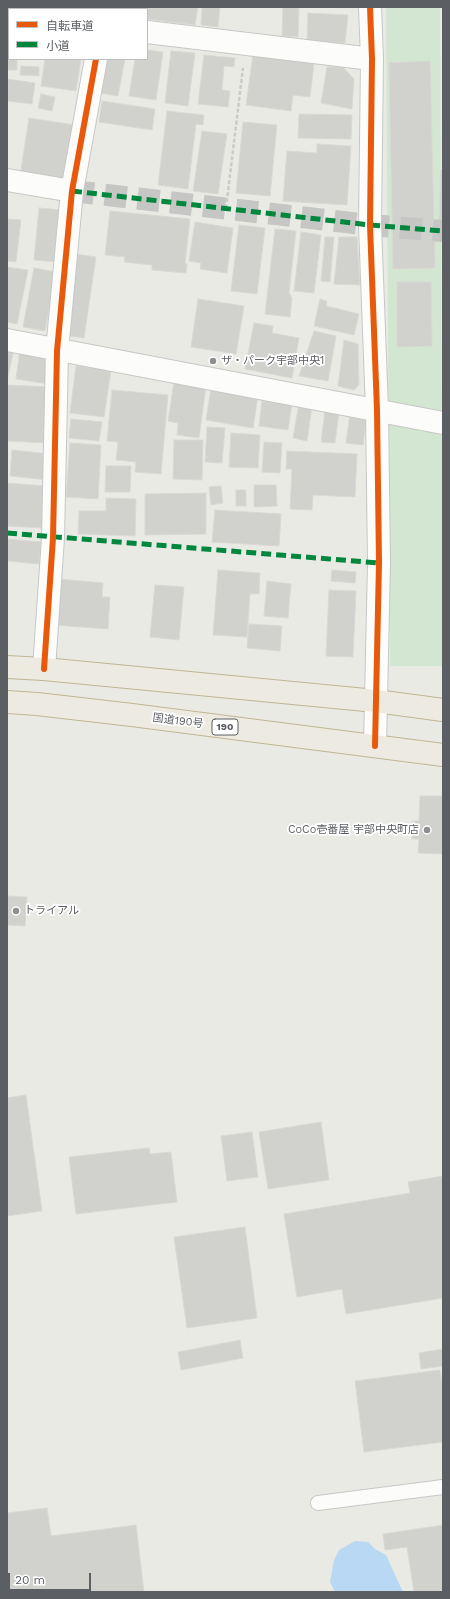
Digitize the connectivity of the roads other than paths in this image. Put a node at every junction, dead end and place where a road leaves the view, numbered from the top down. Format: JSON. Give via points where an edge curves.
{"nodes":[{"id":1,"x":370,"y":7,"type":"edge"},
{"id":2,"x":148,"y":32,"type":"edge"},
{"id":3,"x":372,"y":59,"type":"junction"},
{"id":4,"x":96,"y":60,"type":"edge"},
{"id":5,"x":7,"y":180,"type":"edge"},
{"id":6,"x":72,"y":191,"type":"junction"},
{"id":7,"x":7,"y":340,"type":"edge"},
{"id":8,"x":57,"y":351,"type":"junction"},
{"id":9,"x":377,"y":410,"type":"junction"},
{"id":10,"x":443,"y":423,"type":"edge"},
{"id":11,"x":7,"y":666,"type":"edge"},
{"id":12,"x":44,"y":668,"type":"junction"},
{"id":13,"x":376,"y":701,"type":"junction"},
{"id":14,"x":7,"y":702,"type":"edge"},
{"id":15,"x":443,"y":710,"type":"edge"},
{"id":16,"x":375,"y":746,"type":"junction"},
{"id":17,"x":443,"y":755,"type":"edge"},
{"id":18,"x":443,"y":1487,"type":"edge"},
{"id":19,"x":318,"y":1503,"type":"dead end"}],
"edges":[{"from":1,"to":3,"type":"street"},
{"from":2,"to":3,"type":"street"},
{"from":3,"to":9,"type":"street","via":[[370,225]]},
{"from":4,"to":6,"type":"street"},
{"from":5,"to":6,"type":"street"},
{"from":6,"to":8,"type":"street"},
{"from":7,"to":8,"type":"street"},
{"from":8,"to":9,"type":"street"},
{"from":8,"to":12,"type":"street","via":[[53,538]]},
{"from":9,"to":10,"type":"street"},
{"from":9,"to":13,"type":"street","via":[[379,563]]},
{"from":11,"to":12,"type":"highway"},
{"from":12,"to":13,"type":"highway"},
{"from":13,"to":15,"type":"highway"},
{"from":13,"to":16,"type":"street"},
{"from":14,"to":16,"type":"highway","name":"国道190号","number":"190","via":[[45,704]]},
{"from":16,"to":17,"type":"highway","name":"国道190号","number":"190"},
{"from":18,"to":19,"type":"lane"}]}
